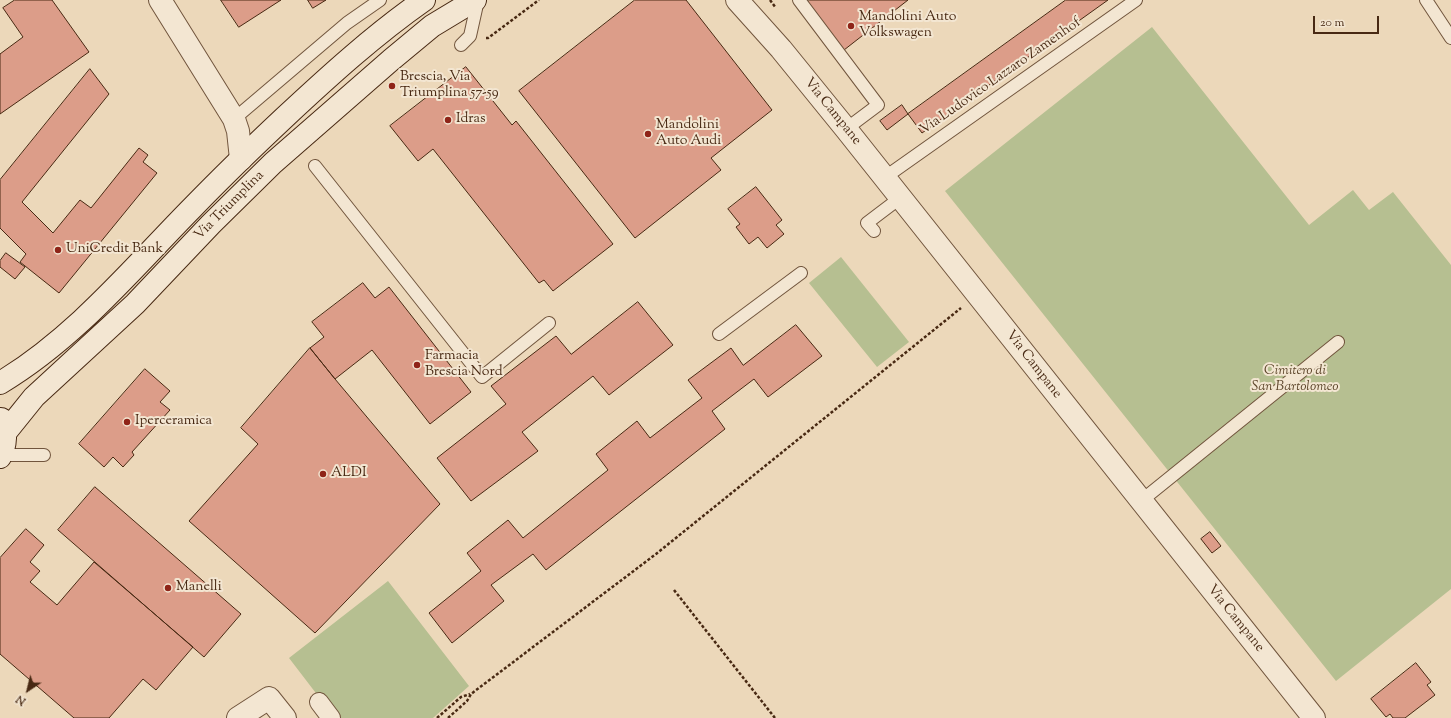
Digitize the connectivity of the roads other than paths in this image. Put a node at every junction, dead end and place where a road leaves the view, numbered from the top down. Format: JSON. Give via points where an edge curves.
{"nodes":[{"id":1,"x":160,"y":0,"type":"edge"},
{"id":2,"x":380,"y":0,"type":"edge"},
{"id":3,"x":424,"y":0,"type":"edge"},
{"id":4,"x":475,"y":0,"type":"edge"},
{"id":5,"x":478,"y":0,"type":"edge"},
{"id":6,"x":799,"y":0,"type":"edge"},
{"id":7,"x":1136,"y":0,"type":"edge"},
{"id":8,"x":1426,"y":0,"type":"edge"},
{"id":9,"x":744,"y":5,"type":"edge"},
{"id":10,"x":1451,"y":38,"type":"edge"},
{"id":11,"x":461,"y":45,"type":"dead end"},
{"id":12,"x":234,"y":119,"type":"junction"},
{"id":13,"x":846,"y":129,"type":"junction"},
{"id":14,"x":241,"y":159,"type":"junction"},
{"id":15,"x":315,"y":166,"type":"dead end"},
{"id":16,"x":884,"y":178,"type":"junction"},
{"id":17,"x":900,"y":198,"type":"junction"},
{"id":18,"x":874,"y":231,"type":"dead end"},
{"id":19,"x":801,"y":273,"type":"dead end"},
{"id":20,"x":549,"y":323,"type":"dead end"},
{"id":21,"x":719,"y":334,"type":"dead end"},
{"id":22,"x":1338,"y":342,"type":"dead end"},
{"id":23,"x":0,"y":383,"type":"edge"},
{"id":24,"x":2,"y":426,"type":"edge"},
{"id":25,"x":44,"y":455,"type":"dead end"},
{"id":26,"x":0,"y":456,"type":"edge"},
{"id":27,"x":1141,"y":501,"type":"junction"},
{"id":28,"x":319,"y":702,"type":"dead end"},
{"id":29,"x":238,"y":718,"type":"edge"},
{"id":30,"x":285,"y":718,"type":"edge"},
{"id":31,"x":331,"y":718,"type":"edge"},
{"id":32,"x":1314,"y":718,"type":"edge"}],
"edges":[{"from":1,"to":12,"type":"main road","name":"Via Triumplina"},
{"from":2,"to":12,"type":"lane","via":[[347,23]]},
{"from":3,"to":14,"type":"main road","name":"Via Triumplina","via":[[339,67]]},
{"from":4,"to":24,"type":"main road","name":"Via Triumplina","via":[[432,26],[273,163],[135,304]]},
{"from":5,"to":11,"type":"lane","via":[[470,36]]},
{"from":6,"to":13,"type":"lane","via":[[879,104]]},
{"from":7,"to":16,"type":"lane","name":"Via Ludovico Lazzaro Zamenhof"},
{"from":8,"to":10,"type":"lane"},
{"from":9,"to":13,"type":"main road","name":"Via Campane"},
{"from":12,"to":14,"type":"main road","name":"Via Triumplina"},
{"from":13,"to":16,"type":"main road","name":"Via Campane"},
{"from":14,"to":23,"type":"main road","name":"Via Triumplina","via":[[77,326],[17,373]]},
{"from":15,"to":20,"type":"lane","via":[[482,377]]},
{"from":16,"to":17,"type":"main road","name":"Via Campane"},
{"from":17,"to":18,"type":"lane","via":[[867,223]]},
{"from":17,"to":27,"type":"main road","name":"Via Campane"},
{"from":19,"to":21,"type":"lane"},
{"from":22,"to":27,"type":"lane"},
{"from":24,"to":26,"type":"main road","name":"Via Triumplina","via":[[4,444]]},
{"from":25,"to":26,"type":"lane"},
{"from":27,"to":32,"type":"main road","name":"Via Campane"},
{"from":28,"to":31,"type":"street"},
{"from":29,"to":30,"type":"main road","via":[[269,698]]}]}
